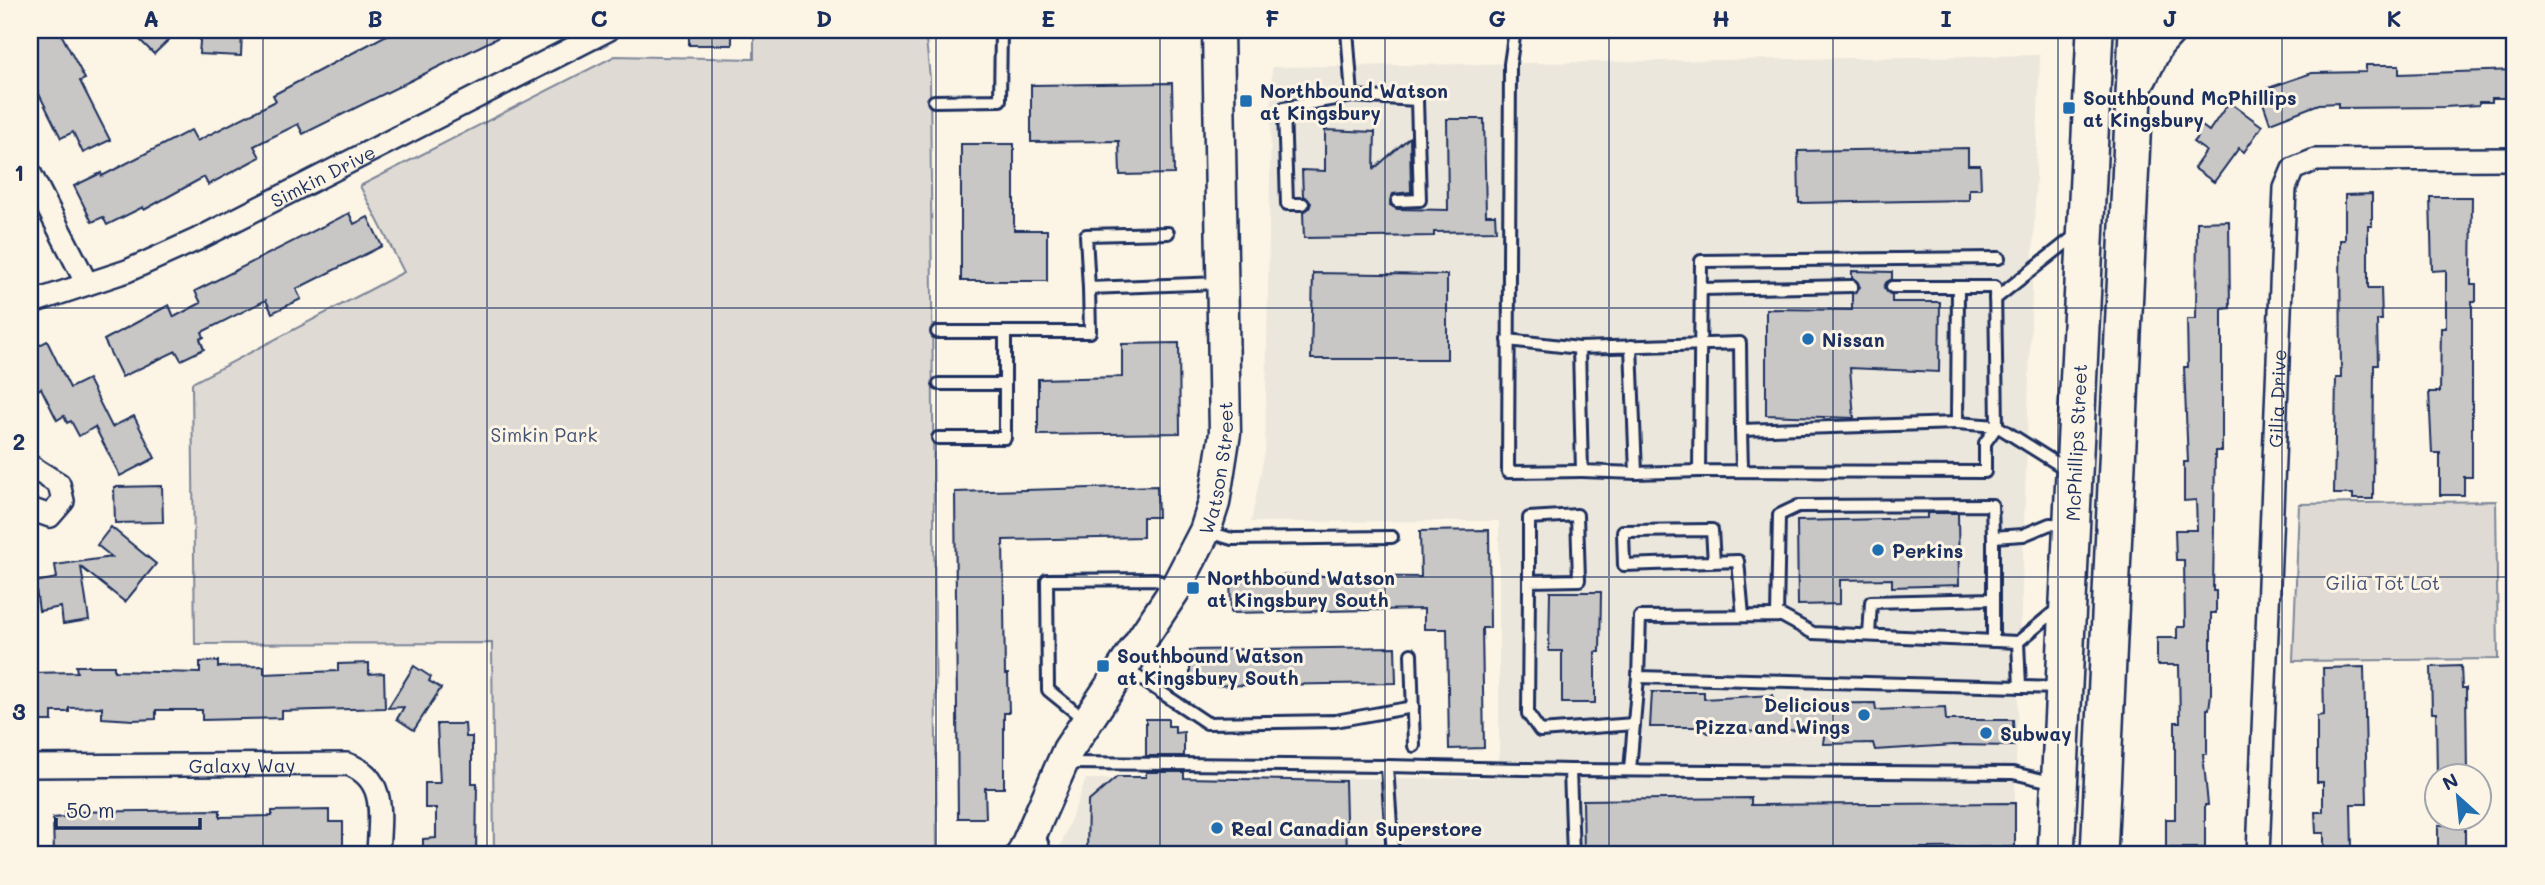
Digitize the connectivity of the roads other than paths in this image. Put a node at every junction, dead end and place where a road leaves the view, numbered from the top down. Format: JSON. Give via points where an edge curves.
{"nodes":[{"id":1,"x":608,"y":30,"type":"edge"},
{"id":2,"x":1001,"y":30,"type":"edge"},
{"id":3,"x":1218,"y":30,"type":"edge"},
{"id":4,"x":1347,"y":30,"type":"edge"},
{"id":5,"x":1515,"y":30,"type":"edge"},
{"id":6,"x":2095,"y":30,"type":"edge"},
{"id":7,"x":2137,"y":30,"type":"edge"},
{"id":8,"x":2168,"y":30,"type":"edge"},
{"id":9,"x":2135,"y":87,"type":"junction"},
{"id":10,"x":1352,"y":96,"type":"junction"},
{"id":11,"x":933,"y":101,"type":"dead end"},
{"id":12,"x":2515,"y":159,"type":"edge"},
{"id":13,"x":30,"y":173,"type":"edge"},
{"id":14,"x":1397,"y":201,"type":"dead end"},
{"id":15,"x":1303,"y":204,"type":"dead end"},
{"id":16,"x":2086,"y":226,"type":"junction"},
{"id":17,"x":1168,"y":233,"type":"dead end"},
{"id":18,"x":1999,"y":258,"type":"dead end"},
{"id":19,"x":1223,"y":283,"type":"junction"},
{"id":20,"x":87,"y":284,"type":"junction"},
{"id":21,"x":1852,"y":286,"type":"dead end"},
{"id":22,"x":1892,"y":286,"type":"dead end"},
{"id":23,"x":1958,"y":287,"type":"junction"},
{"id":24,"x":1089,"y":288,"type":"junction"},
{"id":25,"x":1701,"y":289,"type":"junction"},
{"id":26,"x":1995,"y":299,"type":"junction"},
{"id":27,"x":30,"y":303,"type":"edge"},
{"id":28,"x":937,"y":332,"type":"dead end"},
{"id":29,"x":1005,"y":332,"type":"junction"},
{"id":30,"x":1508,"y":340,"type":"junction"},
{"id":31,"x":1699,"y":344,"type":"junction"},
{"id":32,"x":1631,"y":346,"type":"junction"},
{"id":33,"x":1579,"y":348,"type":"junction"},
{"id":34,"x":939,"y":384,"type":"dead end"},
{"id":35,"x":1005,"y":384,"type":"junction"},
{"id":36,"x":1957,"y":423,"type":"junction"},
{"id":37,"x":1997,"y":426,"type":"junction"},
{"id":38,"x":1741,"y":430,"type":"junction"},
{"id":39,"x":937,"y":438,"type":"dead end"},
{"id":40,"x":30,"y":466,"type":"edge"},
{"id":41,"x":1742,"y":469,"type":"junction"},
{"id":42,"x":1582,"y":471,"type":"junction"},
{"id":43,"x":1699,"y":471,"type":"junction"},
{"id":44,"x":1636,"y":473,"type":"junction"},
{"id":45,"x":2074,"y":474,"type":"junction"},
{"id":46,"x":30,"y":509,"type":"edge"},
{"id":47,"x":2071,"y":526,"type":"junction"},
{"id":48,"x":1205,"y":531,"type":"junction"},
{"id":49,"x":1392,"y":537,"type":"dead end"},
{"id":50,"x":1993,"y":537,"type":"junction"},
{"id":51,"x":1714,"y":562,"type":"junction"},
{"id":52,"x":1529,"y":581,"type":"junction"},
{"id":53,"x":1174,"y":591,"type":"junction"},
{"id":54,"x":1993,"y":600,"type":"junction"},
{"id":55,"x":2068,"y":601,"type":"junction"},
{"id":56,"x":1742,"y":616,"type":"junction"},
{"id":57,"x":1777,"y":616,"type":"junction"},
{"id":58,"x":1869,"y":635,"type":"junction"},
{"id":59,"x":1993,"y":641,"type":"junction"},
{"id":60,"x":2018,"y":642,"type":"junction"},
{"id":61,"x":2066,"y":652,"type":"junction"},
{"id":62,"x":1411,"y":654,"type":"dead end"},
{"id":63,"x":2108,"y":655,"type":"junction"},
{"id":64,"x":1123,"y":668,"type":"junction"},
{"id":65,"x":1638,"y":677,"type":"junction"},
{"id":66,"x":2020,"y":687,"type":"junction"},
{"id":67,"x":2064,"y":688,"type":"junction"},
{"id":68,"x":1413,"y":707,"type":"junction"},
{"id":69,"x":1087,"y":722,"type":"junction"},
{"id":70,"x":1634,"y":724,"type":"junction"},
{"id":71,"x":1414,"y":746,"type":"dead end"},
{"id":72,"x":1062,"y":763,"type":"junction"},
{"id":73,"x":30,"y":766,"type":"edge"},
{"id":74,"x":1387,"y":766,"type":"junction"},
{"id":75,"x":1570,"y":770,"type":"junction"},
{"id":76,"x":1630,"y":770,"type":"junction"},
{"id":77,"x":2059,"y":783,"type":"junction"},
{"id":78,"x":2102,"y":783,"type":"junction"},
{"id":79,"x":1035,"y":822,"type":"junction"},
{"id":80,"x":378,"y":855,"type":"edge"},
{"id":81,"x":1021,"y":855,"type":"edge"},
{"id":82,"x":1046,"y":855,"type":"edge"},
{"id":83,"x":1393,"y":855,"type":"edge"},
{"id":84,"x":1573,"y":855,"type":"edge"},
{"id":85,"x":2056,"y":855,"type":"edge"},
{"id":86,"x":2098,"y":855,"type":"edge"},
{"id":87,"x":2259,"y":855,"type":"edge"}],
"edges":[{"from":1,"to":20,"type":"street","name":"Simkin Drive","via":[[196,240]]},
{"from":2,"to":11,"type":"lane","via":[[1000,100]]},
{"from":3,"to":19,"type":"street","name":"Watson Street"},
{"from":4,"to":10,"type":"lane"},
{"from":5,"to":30,"type":"lane","via":[[1510,64]]},
{"from":6,"to":16,"type":"main road","name":"McPhillips Street"},
{"from":7,"to":9,"type":"main road"},
{"from":8,"to":9,"type":"main road","via":[[2156,43]]},
{"from":9,"to":63,"type":"main road"},
{"from":10,"to":14,"type":"lane","via":[[1418,100],[1419,200]]},
{"from":10,"to":15,"type":"lane","via":[[1284,108],[1287,204]]},
{"from":12,"to":87,"type":"street","name":"Gilia Drive","via":[[2315,160],[2293,169],[2284,188]]},
{"from":13,"to":20,"type":"street"},
{"from":16,"to":26,"type":"lane"},
{"from":16,"to":45,"type":"main road","name":"McPhillips Street"},
{"from":17,"to":24,"type":"lane","via":[[1086,235]]},
{"from":18,"to":25,"type":"lane","via":[[1701,261]]},
{"from":19,"to":24,"type":"lane"},
{"from":19,"to":48,"type":"street","name":"Watson Street","via":[[1226,433]]},
{"from":20,"to":27,"type":"street","name":"Simkin Drive"},
{"from":21,"to":25,"type":"lane"},
{"from":22,"to":23,"type":"lane"},
{"from":23,"to":26,"type":"lane","via":[[1995,287]]},
{"from":23,"to":36,"type":"lane"},
{"from":24,"to":29,"type":"lane","via":[[1090,332]]},
{"from":25,"to":31,"type":"lane"},
{"from":26,"to":37,"type":"lane"},
{"from":28,"to":29,"type":"lane"},
{"from":29,"to":35,"type":"lane"},
{"from":30,"to":33,"type":"lane"},
{"from":30,"to":42,"type":"lane","via":[[1508,472]]},
{"from":31,"to":32,"type":"lane"},
{"from":31,"to":38,"type":"lane","via":[[1740,344]]},
{"from":31,"to":43,"type":"lane"},
{"from":32,"to":33,"type":"lane"},
{"from":32,"to":44,"type":"lane"},
{"from":33,"to":42,"type":"lane"},
{"from":34,"to":35,"type":"lane"},
{"from":35,"to":39,"type":"lane","via":[[1005,438]]},
{"from":36,"to":37,"type":"lane"},
{"from":36,"to":38,"type":"lane"},
{"from":37,"to":41,"type":"lane","via":[[1985,443],[1985,472]]},
{"from":37,"to":45,"type":"lane"},
{"from":38,"to":41,"type":"lane"},
{"from":40,"to":46,"type":"street","via":[[59,484],[64,501],[50,516]]},
{"from":41,"to":43,"type":"lane"},
{"from":42,"to":44,"type":"lane"},
{"from":43,"to":44,"type":"lane"},
{"from":45,"to":47,"type":"main road","name":"McPhillips Street"},
{"from":47,"to":50,"type":"lane","via":[[2050,524],[2022,535]]},
{"from":47,"to":55,"type":"main road","name":"McPhillips Street"},
{"from":48,"to":49,"type":"lane","via":[[1232,539]]},
{"from":48,"to":53,"type":"street","name":"Watson Street"},
{"from":50,"to":54,"type":"lane"},
{"from":50,"to":57,"type":"lane","via":[[1992,505],[1798,506],[1779,515]]},
{"from":51,"to":51,"type":"lane","via":[[1624,565],[1623,531],[1712,530]]},
{"from":51,"to":56,"type":"lane","via":[[1738,561]]},
{"from":52,"to":52,"type":"lane","via":[[1529,518],[1577,515],[1579,580]]},
{"from":52,"to":70,"type":"lane","via":[[1528,714],[1540,730]]},
{"from":53,"to":64,"type":"street","name":"Watson Street"},
{"from":53,"to":69,"type":"lane","via":[[1156,579],[1047,580],[1048,690]]},
{"from":54,"to":58,"type":"lane","via":[[1871,602]]},
{"from":54,"to":59,"type":"lane"},
{"from":55,"to":60,"type":"lane"},
{"from":55,"to":61,"type":"main road","name":"McPhillips Street"},
{"from":56,"to":57,"type":"lane"},
{"from":56,"to":65,"type":"lane","via":[[1640,617]]},
{"from":57,"to":58,"type":"lane","via":[[1813,633]]},
{"from":58,"to":59,"type":"lane"},
{"from":59,"to":60,"type":"lane"},
{"from":60,"to":66,"type":"lane"},
{"from":61,"to":63,"type":"main road"},
{"from":61,"to":67,"type":"main road","name":"McPhillips Street"},
{"from":62,"to":68,"type":"lane"},
{"from":63,"to":78,"type":"main road"},
{"from":64,"to":68,"type":"lane","via":[[1207,723],[1335,721]]},
{"from":64,"to":69,"type":"street","name":"Watson Street"},
{"from":65,"to":66,"type":"lane"},
{"from":65,"to":70,"type":"lane"},
{"from":66,"to":67,"type":"lane"},
{"from":67,"to":77,"type":"main road","name":"McPhillips Street"},
{"from":68,"to":71,"type":"lane"},
{"from":69,"to":72,"type":"street","name":"Watson Street"},
{"from":70,"to":76,"type":"lane"},
{"from":72,"to":74,"type":"lane"},
{"from":72,"to":79,"type":"street","name":"Watson Street"},
{"from":73,"to":80,"type":"street","name":"Galaxy Way","via":[[347,764],[362,769],[379,796]]},
{"from":74,"to":75,"type":"lane"},
{"from":74,"to":83,"type":"lane"},
{"from":75,"to":76,"type":"lane"},
{"from":75,"to":84,"type":"lane"},
{"from":76,"to":77,"type":"lane","via":[[2013,774]]},
{"from":77,"to":78,"type":"main road"},
{"from":77,"to":85,"type":"main road","name":"McPhillips Street"},
{"from":78,"to":86,"type":"main road"},
{"from":79,"to":81,"type":"street","name":"Watson Street"},
{"from":79,"to":82,"type":"lane"}]}
